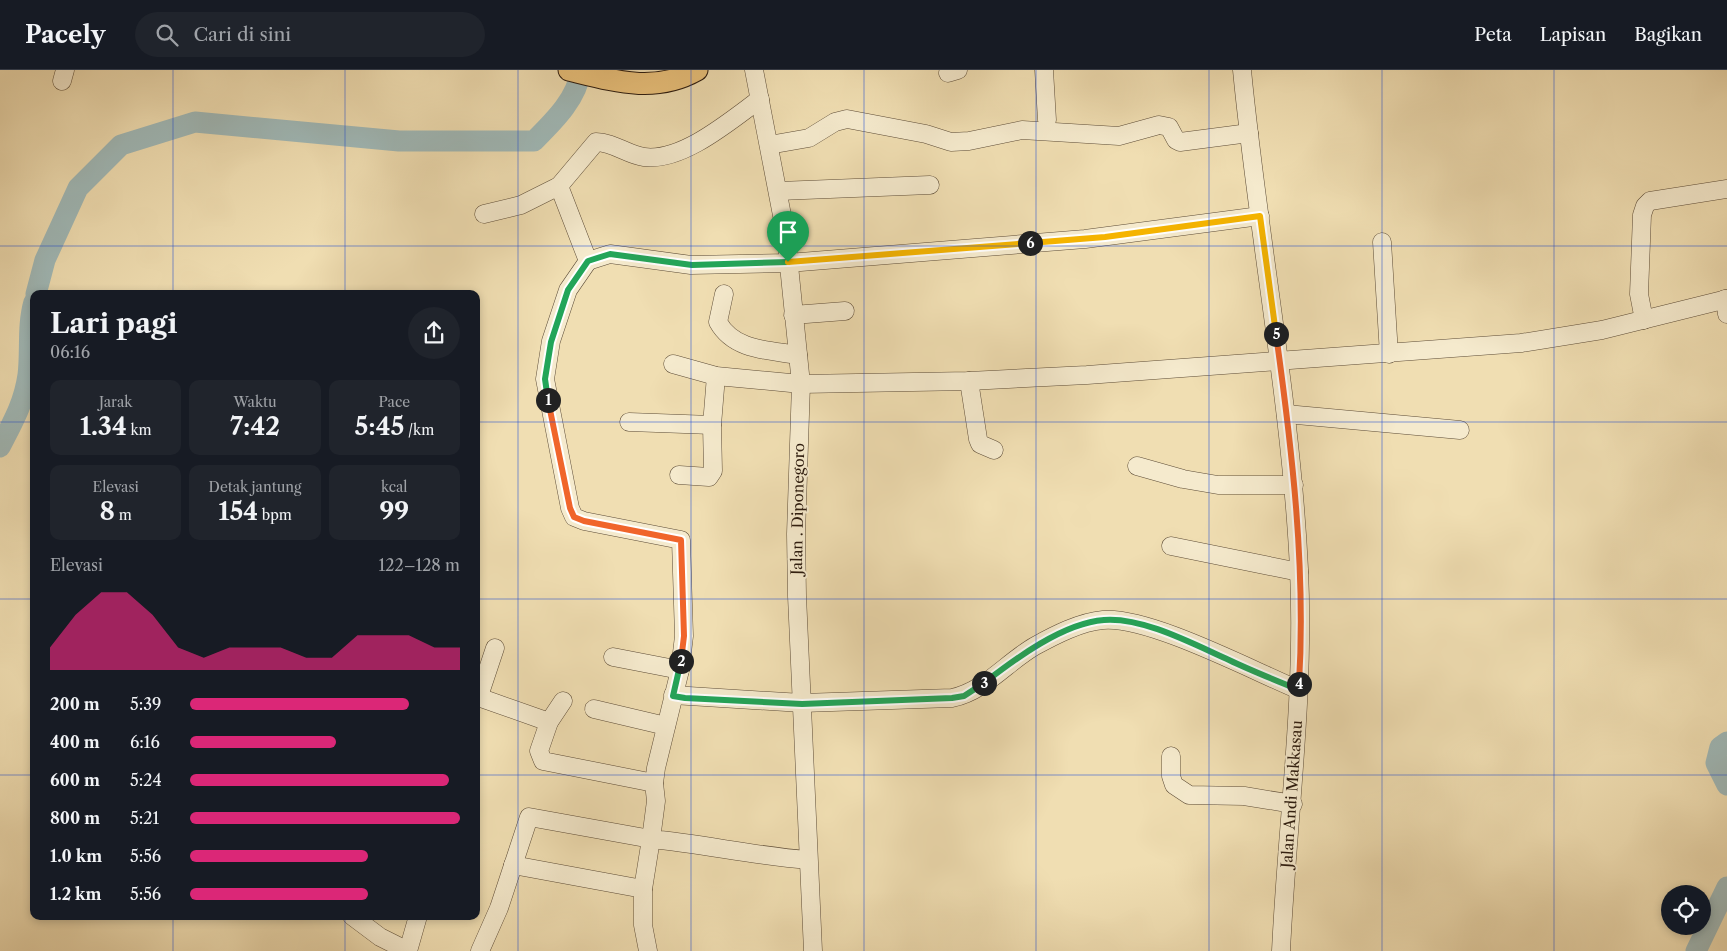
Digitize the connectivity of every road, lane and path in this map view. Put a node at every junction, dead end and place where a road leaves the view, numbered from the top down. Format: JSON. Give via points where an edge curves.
{"nodes":[{"id":1,"x":569,"y":70,"type":"edge"},
{"id":2,"x":697,"y":70,"type":"edge"},
{"id":3,"x":754,"y":70,"type":"edge"},
{"id":4,"x":1044,"y":70,"type":"edge"},
{"id":5,"x":1242,"y":70,"type":"edge"},
{"id":6,"x":652,"y":77,"type":"edge"},
{"id":7,"x":760,"y":99,"type":"junction"},
{"id":8,"x":1047,"y":120,"type":"dead end"},
{"id":9,"x":1249,"y":133,"type":"junction"},
{"id":10,"x":769,"y":145,"type":"junction"},
{"id":11,"x":930,"y":185,"type":"dead end"},
{"id":12,"x":559,"y":186,"type":"junction"},
{"id":13,"x":1727,"y":189,"type":"edge"},
{"id":14,"x":778,"y":190,"type":"junction"},
{"id":15,"x":484,"y":214,"type":"dead end"},
{"id":16,"x":1260,"y":216,"type":"junction"},
{"id":17,"x":1382,"y":242,"type":"dead end"},
{"id":18,"x":588,"y":261,"type":"junction"},
{"id":19,"x":788,"y":262,"type":"junction"},
{"id":20,"x":724,"y":294,"type":"dead end"},
{"id":21,"x":1726,"y":304,"type":"edge"},
{"id":22,"x":845,"y":311,"type":"dead end"},
{"id":23,"x":793,"y":315,"type":"junction"},
{"id":24,"x":1644,"y":320,"type":"junction"},
{"id":25,"x":1389,"y":354,"type":"junction"},
{"id":26,"x":798,"y":356,"type":"junction"},
{"id":27,"x":1280,"y":362,"type":"junction"},
{"id":28,"x":673,"y":364,"type":"dead end"},
{"id":29,"x":716,"y":376,"type":"junction"},
{"id":30,"x":969,"y":381,"type":"junction"},
{"id":31,"x":801,"y":384,"type":"junction"},
{"id":32,"x":1286,"y":414,"type":"junction"},
{"id":33,"x":629,"y":422,"type":"dead end"},
{"id":34,"x":712,"y":425,"type":"junction"},
{"id":35,"x":1460,"y":430,"type":"dead end"},
{"id":36,"x":994,"y":450,"type":"dead end"},
{"id":37,"x":1137,"y":466,"type":"dead end"},
{"id":38,"x":679,"y":475,"type":"dead end"},
{"id":39,"x":1294,"y":484,"type":"junction"},
{"id":40,"x":1171,"y":546,"type":"dead end"},
{"id":41,"x":1299,"y":572,"type":"junction"},
{"id":42,"x":495,"y":648,"type":"dead end"},
{"id":43,"x":613,"y":657,"type":"dead end"},
{"id":44,"x":680,"y":670,"type":"junction"},
{"id":45,"x":1299,"y":690,"type":"junction"},
{"id":46,"x":480,"y":693,"type":"edge"},
{"id":47,"x":678,"y":696,"type":"junction"},
{"id":48,"x":480,"y":697,"type":"edge"},
{"id":49,"x":563,"y":701,"type":"dead end"},
{"id":50,"x":802,"y":704,"type":"junction"},
{"id":51,"x":594,"y":709,"type":"dead end"},
{"id":52,"x":549,"y":722,"type":"junction"},
{"id":53,"x":666,"y":726,"type":"junction"},
{"id":54,"x":1171,"y":756,"type":"dead end"},
{"id":55,"x":654,"y":783,"type":"junction"},
{"id":56,"x":1293,"y":804,"type":"junction"},
{"id":57,"x":651,"y":839,"type":"junction"},
{"id":58,"x":808,"y":860,"type":"junction"},
{"id":59,"x":513,"y":865,"type":"junction"},
{"id":60,"x":643,"y":889,"type":"junction"},
{"id":61,"x":361,"y":920,"type":"edge"},
{"id":62,"x":417,"y":920,"type":"edge"},
{"id":63,"x":408,"y":951,"type":"edge"},
{"id":64,"x":480,"y":951,"type":"edge"},
{"id":65,"x":648,"y":951,"type":"edge"},
{"id":66,"x":813,"y":951,"type":"edge"},
{"id":67,"x":1281,"y":951,"type":"edge"}],
"edges":[{"from":1,"to":6,"type":"main road","via":[[627,84]]},
{"from":2,"to":6,"type":"main road","via":[[688,75]]},
{"from":3,"to":7,"type":"street","name":"Jalan . Diponegoro"},
{"from":4,"to":8,"type":"street"},
{"from":5,"to":9,"type":"street","name":"Jalan Andi Makkasau"},
{"from":7,"to":10,"type":"street","name":"Jalan . Diponegoro"},
{"from":7,"to":12,"type":"street","via":[[716,130],[672,154],[642,156],[596,142]]},
{"from":9,"to":10,"type":"street","via":[[1180,142],[1169,127],[1159,125],[1119,136],[1022,130],[969,142],[951,142],[846,119],[809,138]]},
{"from":9,"to":16,"type":"street","name":"Jalan Andi Makkasau"},
{"from":10,"to":14,"type":"street","name":"Jalan . Diponegoro"},
{"from":11,"to":14,"type":"street"},
{"from":12,"to":15,"type":"street","via":[[521,205]]},
{"from":12,"to":18,"type":"street"},
{"from":13,"to":24,"type":"street","via":[[1650,202],[1644,206],[1640,294]]},
{"from":14,"to":19,"type":"street","name":"Jalan . Diponegoro"},
{"from":16,"to":19,"type":"street","via":[[1085,239]]},
{"from":16,"to":27,"type":"street","name":"Jalan Andi Makkasau"},
{"from":17,"to":25,"type":"street"},
{"from":18,"to":19,"type":"street","via":[[610,254],[692,265]]},
{"from":18,"to":44,"type":"street","via":[[568,290],[551,342],[545,379],[570,508],[574,517],[584,521],[681,540],[684,636]]},
{"from":19,"to":23,"type":"street","name":"Jalan . Diponegoro"},
{"from":20,"to":26,"type":"street","via":[[718,322],[731,338],[758,349]]},
{"from":21,"to":24,"type":"street"},
{"from":22,"to":23,"type":"street"},
{"from":23,"to":26,"type":"street","name":"Jalan . Diponegoro"},
{"from":24,"to":25,"type":"street","via":[[1521,343]]},
{"from":25,"to":27,"type":"street"},
{"from":26,"to":31,"type":"street","name":"Jalan . Diponegoro"},
{"from":27,"to":30,"type":"street"},
{"from":27,"to":32,"type":"street","name":"Jalan Andi Makkasau"},
{"from":28,"to":29,"type":"street"},
{"from":29,"to":31,"type":"street"},
{"from":29,"to":34,"type":"street"},
{"from":30,"to":31,"type":"street"},
{"from":30,"to":36,"type":"street","via":[[978,439],[980,444]]},
{"from":31,"to":50,"type":"street","name":"Jalan . Diponegoro","via":[[796,534]]},
{"from":32,"to":35,"type":"street"},
{"from":32,"to":39,"type":"street","name":"Jalan Andi Makkasau"},
{"from":33,"to":34,"type":"street"},
{"from":34,"to":38,"type":"street","via":[[712,475]]},
{"from":37,"to":39,"type":"street","via":[[1218,485]]},
{"from":39,"to":41,"type":"street","name":"Jalan Andi Makkasau"},
{"from":40,"to":41,"type":"street"},
{"from":41,"to":45,"type":"street","name":"Jalan Andi Makkasau"},
{"from":42,"to":46,"type":"street"},
{"from":43,"to":44,"type":"street"},
{"from":44,"to":47,"type":"street"},
{"from":45,"to":50,"type":"street","via":[[1164,633],[1117,620],[1102,620],[1035,646],[964,696]]},
{"from":45,"to":56,"type":"street","name":"Jalan Andi Makkasau"},
{"from":47,"to":50,"type":"street"},
{"from":47,"to":53,"type":"street"},
{"from":48,"to":52,"type":"street"},
{"from":49,"to":52,"type":"street"},
{"from":50,"to":58,"type":"street","name":"Jalan . Diponegoro"},
{"from":51,"to":53,"type":"street"},
{"from":52,"to":55,"type":"street","via":[[539,751],[543,761]]},
{"from":53,"to":55,"type":"street"},
{"from":54,"to":56,"type":"street","via":[[1174,785],[1189,795],[1244,796]]},
{"from":55,"to":57,"type":"street","via":[[656,801]]},
{"from":56,"to":67,"type":"street","name":"Jalan Andi Makkasau"},
{"from":57,"to":58,"type":"street"},
{"from":57,"to":59,"type":"street","via":[[531,816]]},
{"from":57,"to":60,"type":"street"},
{"from":58,"to":66,"type":"street","name":"Jalan . Diponegoro"},
{"from":59,"to":60,"type":"street"},
{"from":59,"to":64,"type":"street"},
{"from":60,"to":65,"type":"street","via":[[643,925]]},
{"from":61,"to":63,"type":"street","via":[[380,937]]},
{"from":62,"to":63,"type":"street"}]}
